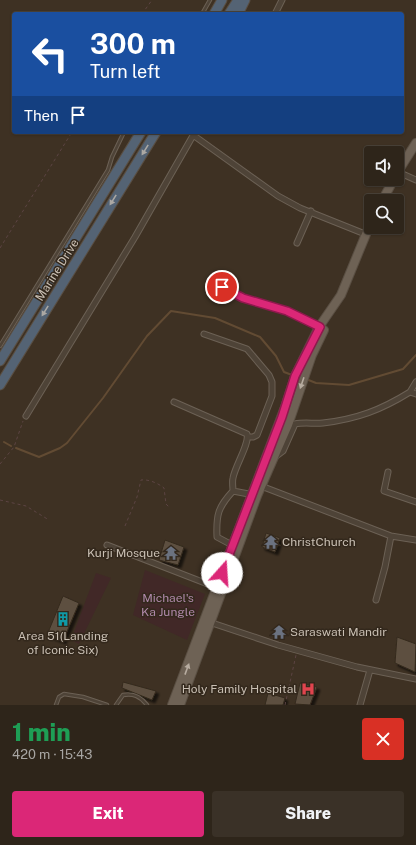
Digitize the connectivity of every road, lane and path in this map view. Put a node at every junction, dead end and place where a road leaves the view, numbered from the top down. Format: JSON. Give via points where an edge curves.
{"nodes":[{"id":1,"x":152,"y":0,"type":"edge"},
{"id":2,"x":210,"y":0,"type":"edge"},
{"id":3,"x":222,"y":0,"type":"edge"},
{"id":4,"x":238,"y":0,"type":"edge"},
{"id":5,"x":245,"y":0,"type":"edge"},
{"id":6,"x":282,"y":0,"type":"edge"},
{"id":7,"x":143,"y":12,"type":"edge"},
{"id":8,"x":203,"y":12,"type":"edge"},
{"id":9,"x":215,"y":12,"type":"edge"},
{"id":10,"x":230,"y":12,"type":"edge"},
{"id":11,"x":239,"y":12,"type":"edge"},
{"id":12,"x":276,"y":12,"type":"edge"},
{"id":13,"x":71,"y":134,"type":"edge"},
{"id":14,"x":123,"y":134,"type":"edge"},
{"id":15,"x":137,"y":134,"type":"edge"},
{"id":16,"x":140,"y":134,"type":"edge"},
{"id":17,"x":155,"y":134,"type":"edge"},
{"id":18,"x":194,"y":134,"type":"edge"},
{"id":19,"x":416,"y":143,"type":"edge"},
{"id":20,"x":128,"y":154,"type":"junction"},
{"id":21,"x":404,"y":162,"type":"edge"},
{"id":22,"x":404,"y":177,"type":"edge"},
{"id":23,"x":416,"y":180,"type":"edge"},
{"id":24,"x":310,"y":212,"type":"junction"},
{"id":25,"x":364,"y":234,"type":"edge"},
{"id":26,"x":365,"y":234,"type":"edge"},
{"id":27,"x":297,"y":243,"type":"dead end"},
{"id":28,"x":0,"y":248,"type":"edge"},
{"id":29,"x":222,"y":287,"type":"dead end"},
{"id":30,"x":328,"y":315,"type":"junction"},
{"id":31,"x":320,"y":327,"type":"junction"},
{"id":32,"x":204,"y":334,"type":"dead end"},
{"id":33,"x":0,"y":346,"type":"edge"},
{"id":34,"x":308,"y":356,"type":"junction"},
{"id":35,"x":0,"y":361,"type":"edge"},
{"id":36,"x":416,"y":382,"type":"edge"},
{"id":37,"x":0,"y":385,"type":"edge"},
{"id":38,"x":410,"y":392,"type":"junction"},
{"id":39,"x":416,"y":394,"type":"edge"},
{"id":40,"x":174,"y":402,"type":"dead end"},
{"id":41,"x":289,"y":408,"type":"junction"},
{"id":42,"x":26,"y":416,"type":"joint"},
{"id":43,"x":248,"y":437,"type":"junction"},
{"id":44,"x":273,"y":460,"type":"junction"},
{"id":45,"x":0,"y":464,"type":"edge"},
{"id":46,"x":388,"y":472,"type":"dead end"},
{"id":47,"x":260,"y":483,"type":"junction"},
{"id":48,"x":234,"y":491,"type":"junction"},
{"id":49,"x":255,"y":495,"type":"junction"},
{"id":50,"x":0,"y":500,"type":"edge"},
{"id":51,"x":416,"y":502,"type":"edge"},
{"id":52,"x":170,"y":508,"type":"dead end"},
{"id":53,"x":248,"y":512,"type":"junction"},
{"id":54,"x":50,"y":520,"type":"dead end"},
{"id":55,"x":124,"y":526,"type":"dead end"},
{"id":56,"x":391,"y":536,"type":"junction"},
{"id":57,"x":416,"y":540,"type":"edge"},
{"id":58,"x":107,"y":545,"type":"dead end"},
{"id":59,"x":232,"y":545,"type":"junction"},
{"id":60,"x":220,"y":589,"type":"junction"},
{"id":61,"x":376,"y":600,"type":"dead end"},
{"id":62,"x":208,"y":622,"type":"junction"},
{"id":63,"x":297,"y":650,"type":"junction"},
{"id":64,"x":370,"y":670,"type":"junction"},
{"id":65,"x":416,"y":679,"type":"edge"},
{"id":66,"x":56,"y":705,"type":"edge"},
{"id":67,"x":107,"y":705,"type":"edge"},
{"id":68,"x":116,"y":705,"type":"edge"},
{"id":69,"x":147,"y":705,"type":"edge"},
{"id":70,"x":172,"y":705,"type":"edge"},
{"id":71,"x":180,"y":705,"type":"edge"},
{"id":72,"x":285,"y":705,"type":"edge"},
{"id":73,"x":360,"y":705,"type":"edge"}],
"edges":[{"from":1,"to":7,"type":"path"},
{"from":2,"to":8,"type":"lane"},
{"from":3,"to":9,"type":"highway"},
{"from":4,"to":10,"type":"highway"},
{"from":5,"to":11,"type":"highway"},
{"from":6,"to":12,"type":"street"},
{"from":13,"to":28,"type":"path"},
{"from":14,"to":33,"type":"lane","via":[[108,170]]},
{"from":15,"to":20,"type":"highway"},
{"from":16,"to":20,"type":"highway"},
{"from":17,"to":37,"type":"highway","name":"Marine Drive","one_way":true},
{"from":18,"to":24,"type":"street","via":[[278,196]]},
{"from":18,"to":42,"type":"street","via":[[135,237]]},
{"from":19,"to":21,"type":"main road"},
{"from":20,"to":35,"type":"highway","name":"Marine Drive"},
{"from":22,"to":23,"type":"street"},
{"from":24,"to":25,"type":"street"},
{"from":24,"to":27,"type":"street"},
{"from":26,"to":30,"type":"main road","via":[[341,295]]},
{"from":29,"to":31,"type":"street","via":[[243,298],[287,311]]},
{"from":30,"to":31,"type":"main road"},
{"from":30,"to":34,"type":"main road","via":[[324,329]]},
{"from":31,"to":34,"type":"main road"},
{"from":32,"to":43,"type":"street","via":[[247,349],[272,382],[272,396],[257,435],[253,438]]},
{"from":34,"to":41,"type":"main road"},
{"from":36,"to":38,"type":"street"},
{"from":38,"to":39,"type":"street"},
{"from":38,"to":44,"type":"street","via":[[383,408],[354,418],[295,424],[283,451]]},
{"from":40,"to":43,"type":"street","via":[[247,434]]},
{"from":41,"to":44,"type":"main road"},
{"from":41,"to":47,"type":"main road"},
{"from":42,"to":45,"type":"path","via":[[14,447]]},
{"from":43,"to":48,"type":"street","via":[[233,478]]},
{"from":44,"to":47,"type":"main road"},
{"from":46,"to":51,"type":"street","via":[[384,491]]},
{"from":47,"to":49,"type":"main road"},
{"from":47,"to":56,"type":"street"},
{"from":48,"to":49,"type":"street"},
{"from":48,"to":59,"type":"street","via":[[224,500],[216,518],[217,537]]},
{"from":49,"to":53,"type":"main road"},
{"from":50,"to":54,"type":"path","via":[[26,506]]},
{"from":52,"to":55,"type":"path","via":[[166,504],[164,488],[143,480],[139,483],[137,497]]},
{"from":53,"to":59,"type":"main road"},
{"from":53,"to":60,"type":"main road"},
{"from":56,"to":57,"type":"street"},
{"from":56,"to":61,"type":"street"},
{"from":58,"to":60,"type":"street"},
{"from":59,"to":60,"type":"main road"},
{"from":60,"to":62,"type":"main road"},
{"from":62,"to":63,"type":"street"},
{"from":70,"to":62,"type":"main road","one_way":true},
{"from":62,"to":71,"type":"main road"},
{"from":63,"to":64,"type":"street"},
{"from":63,"to":72,"type":"path"},
{"from":64,"to":65,"type":"street"},
{"from":64,"to":73,"type":"street"},
{"from":66,"to":67,"type":"lane","via":[[64,694]]},
{"from":68,"to":69,"type":"lane","via":[[123,695],[129,694],[136,695]]}]}
